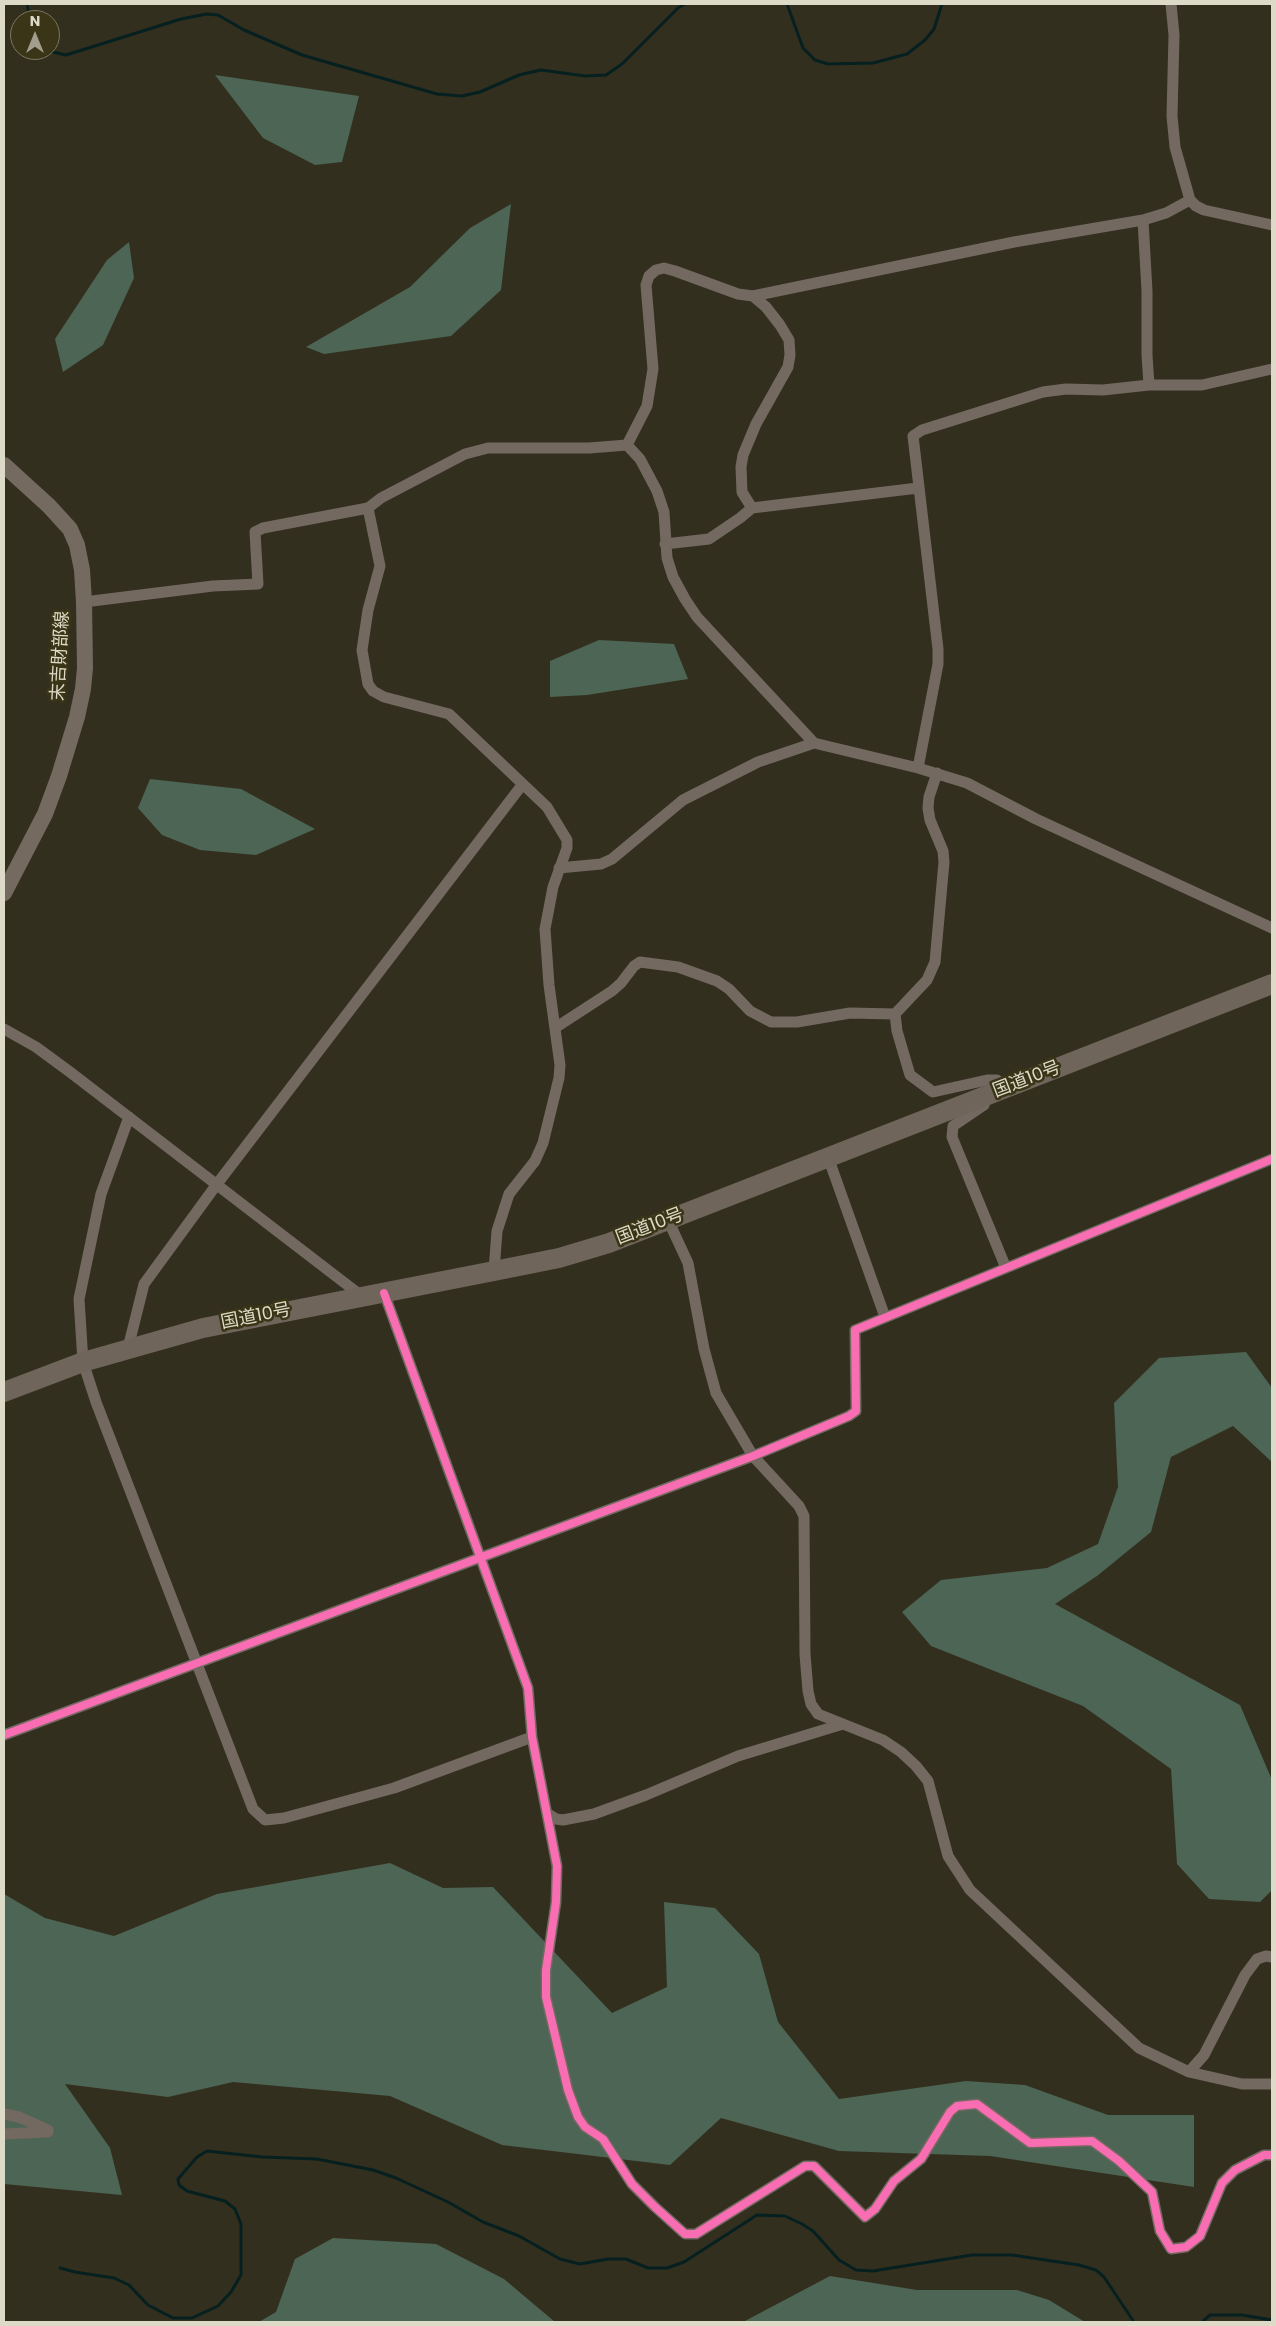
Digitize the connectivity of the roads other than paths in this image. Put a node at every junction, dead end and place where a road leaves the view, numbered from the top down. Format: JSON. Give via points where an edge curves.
{"nodes":[{"id":1,"x":1170,"y":4,"type":"edge"},
{"id":2,"x":1190,"y":200,"type":"junction"},
{"id":3,"x":1143,"y":220,"type":"junction"},
{"id":4,"x":1272,"y":225,"type":"edge"},
{"id":5,"x":753,"y":296,"type":"junction"},
{"id":6,"x":1272,"y":369,"type":"edge"},
{"id":7,"x":1149,"y":385,"type":"junction"},
{"id":8,"x":627,"y":445,"type":"junction"},
{"id":9,"x":4,"y":465,"type":"edge"},
{"id":10,"x":918,"y":488,"type":"junction"},
{"id":11,"x":368,"y":508,"type":"junction"},
{"id":12,"x":752,"y":508,"type":"junction"},
{"id":13,"x":665,"y":544,"type":"junction"},
{"id":14,"x":84,"y":602,"type":"junction"},
{"id":15,"x":814,"y":743,"type":"junction"},
{"id":16,"x":918,"y":768,"type":"junction"},
{"id":17,"x":937,"y":773,"type":"junction"},
{"id":18,"x":522,"y":785,"type":"junction"},
{"id":19,"x":558,"y":868,"type":"junction"},
{"id":20,"x":4,"y":893,"type":"edge"},
{"id":21,"x":1272,"y":928,"type":"edge"},
{"id":22,"x":1272,"y":984,"type":"edge"},
{"id":23,"x":895,"y":1014,"type":"junction"},
{"id":24,"x":555,"y":1028,"type":"junction"},
{"id":25,"x":4,"y":1029,"type":"edge"},
{"id":26,"x":996,"y":1092,"type":"junction"},
{"id":27,"x":129,"y":1117,"type":"junction"},
{"id":28,"x":828,"y":1157,"type":"junction"},
{"id":29,"x":1272,"y":1159,"type":"edge"},
{"id":30,"x":217,"y":1184,"type":"junction"},
{"id":31,"x":668,"y":1220,"type":"junction"},
{"id":32,"x":1006,"y":1268,"type":"junction"},
{"id":33,"x":494,"y":1271,"type":"junction"},
{"id":34,"x":384,"y":1293,"type":"junction"},
{"id":35,"x":363,"y":1297,"type":"junction"},
{"id":36,"x":885,"y":1316,"type":"junction"},
{"id":37,"x":128,"y":1348,"type":"junction"},
{"id":38,"x":83,"y":1362,"type":"junction"},
{"id":39,"x":4,"y":1392,"type":"edge"},
{"id":40,"x":753,"y":1456,"type":"junction"},
{"id":41,"x":481,"y":1556,"type":"junction"},
{"id":42,"x":196,"y":1662,"type":"junction"},
{"id":43,"x":843,"y":1724,"type":"junction"},
{"id":44,"x":4,"y":1734,"type":"edge"},
{"id":45,"x":532,"y":1737,"type":"junction"},
{"id":46,"x":548,"y":1814,"type":"junction"},
{"id":47,"x":1272,"y":1958,"type":"edge"},
{"id":48,"x":1189,"y":2072,"type":"junction"},
{"id":49,"x":1272,"y":2084,"type":"edge"},
{"id":50,"x":4,"y":2114,"type":"edge"},
{"id":51,"x":4,"y":2134,"type":"edge"},
{"id":52,"x":1272,"y":2155,"type":"edge"}],
"edges":[{"from":1,"to":2,"type":"street","via":[[1174,35],[1172,116],[1179,164]]},
{"from":2,"to":3,"type":"street","via":[[1166,213]]},
{"from":2,"to":4,"type":"street","via":[[1204,210]]},
{"from":3,"to":5,"type":"street","via":[[1014,242]]},
{"from":3,"to":7,"type":"street"},
{"from":5,"to":8,"type":"street","via":[[738,294],[664,268],[649,276],[646,285],[653,369],[647,406]]},
{"from":5,"to":12,"type":"street","via":[[780,325],[788,340],[790,355],[788,368],[743,454],[740,467],[742,492]]},
{"from":6,"to":7,"type":"street","via":[[1202,385]]},
{"from":7,"to":10,"type":"street","via":[[1043,392],[922,430],[913,436]]},
{"from":8,"to":11,"type":"street","via":[[488,448],[464,454]]},
{"from":8,"to":13,"type":"street","via":[[640,459],[657,491],[664,512]]},
{"from":9,"to":14,"type":"main road","name":"末吉財部線","via":[[70,529],[82,570]]},
{"from":10,"to":12,"type":"street"},
{"from":10,"to":16,"type":"street","via":[[938,656]]},
{"from":11,"to":14,"type":"street","via":[[255,532],[258,584],[214,586]]},
{"from":11,"to":18,"type":"street","via":[[380,566],[368,610],[362,650],[368,684],[384,698],[448,714]]},
{"from":12,"to":13,"type":"street","via":[[709,539]]},
{"from":13,"to":15,"type":"street","via":[[673,577],[698,617]]},
{"from":14,"to":20,"type":"main road","name":"末吉財部線","via":[[85,668],[77,717],[45,814]]},
{"from":15,"to":16,"type":"street"},
{"from":15,"to":19,"type":"street","via":[[758,762],[683,800],[612,859],[601,864]]},
{"from":16,"to":17,"type":"street"},
{"from":17,"to":21,"type":"street","via":[[967,783],[1036,820]]},
{"from":17,"to":23,"type":"street","via":[[928,808],[944,851],[935,962],[927,980]]},
{"from":18,"to":19,"type":"street","via":[[547,807],[566,835],[567,848]]},
{"from":18,"to":30,"type":"street"},
{"from":19,"to":24,"type":"street","via":[[545,929]]},
{"from":22,"to":26,"type":"highway","name":"国道10号"},
{"from":23,"to":24,"type":"street","via":[[850,1012],[797,1022],[771,1022],[750,1010],[717,981],[678,967],[640,962],[612,991]]},
{"from":23,"to":26,"type":"street","via":[[910,1075],[933,1092],[997,1080]]},
{"from":24,"to":33,"type":"street","via":[[559,1078],[543,1143],[535,1161],[509,1194],[497,1231]]},
{"from":25,"to":27,"type":"street","via":[[36,1047]]},
{"from":26,"to":28,"type":"highway","name":"国道10号"},
{"from":26,"to":32,"type":"street","via":[[984,1105],[953,1126],[952,1137]]},
{"from":27,"to":30,"type":"street"},
{"from":27,"to":38,"type":"street","via":[[101,1194],[79,1299]]},
{"from":28,"to":31,"type":"highway","name":"国道10号"},
{"from":28,"to":36,"type":"street"},
{"from":29,"to":32,"type":"street"},
{"from":30,"to":35,"type":"street"},
{"from":30,"to":37,"type":"street","via":[[144,1284]]},
{"from":31,"to":33,"type":"highway","name":"国道10号","via":[[558,1258]]},
{"from":31,"to":40,"type":"street","via":[[688,1263],[716,1393]]},
{"from":32,"to":36,"type":"street"},
{"from":33,"to":34,"type":"highway","name":"国道10号"},
{"from":34,"to":35,"type":"highway","name":"国道10号"},
{"from":34,"to":41,"type":"street"},
{"from":35,"to":37,"type":"highway","name":"国道10号","via":[[203,1328]]},
{"from":36,"to":40,"type":"street","via":[[855,1330],[856,1411]]},
{"from":37,"to":38,"type":"highway","name":"国道10号"},
{"from":38,"to":39,"type":"highway","name":"国道10号"},
{"from":38,"to":42,"type":"street"},
{"from":40,"to":41,"type":"street"},
{"from":40,"to":43,"type":"street","via":[[799,1506],[804,1516],[808,1690],[811,1704],[818,1714]]},
{"from":41,"to":42,"type":"street"},
{"from":41,"to":45,"type":"street","via":[[528,1688]]},
{"from":42,"to":44,"type":"street"},
{"from":42,"to":45,"type":"street","via":[[253,1809],[265,1820],[284,1818],[394,1788]]},
{"from":43,"to":46,"type":"street","via":[[738,1756],[594,1814],[563,1820]]},
{"from":43,"to":48,"type":"street","via":[[872,1734],[901,1752],[928,1781],[948,1856],[970,1890],[1139,2048]]},
{"from":45,"to":46,"type":"street"},
{"from":46,"to":52,"type":"street","via":[[557,1866],[546,1997],[568,2090],[578,2118],[604,2138],[632,2184],[685,2234],[696,2234],[805,2166],[814,2166],[865,2217],[875,2209],[894,2181],[922,2159],[950,2112],[964,2104],[977,2104],[1030,2143],[1092,2140],[1152,2192],[1160,2231],[1171,2249],[1186,2247],[1200,2236],[1222,2183],[1235,2170],[1264,2155]]},
{"from":47,"to":48,"type":"street","via":[[1257,1959],[1204,2055]]},
{"from":48,"to":49,"type":"street","via":[[1242,2084]]},
{"from":50,"to":51,"type":"street","via":[[19,2117],[48,2132]]}]}
